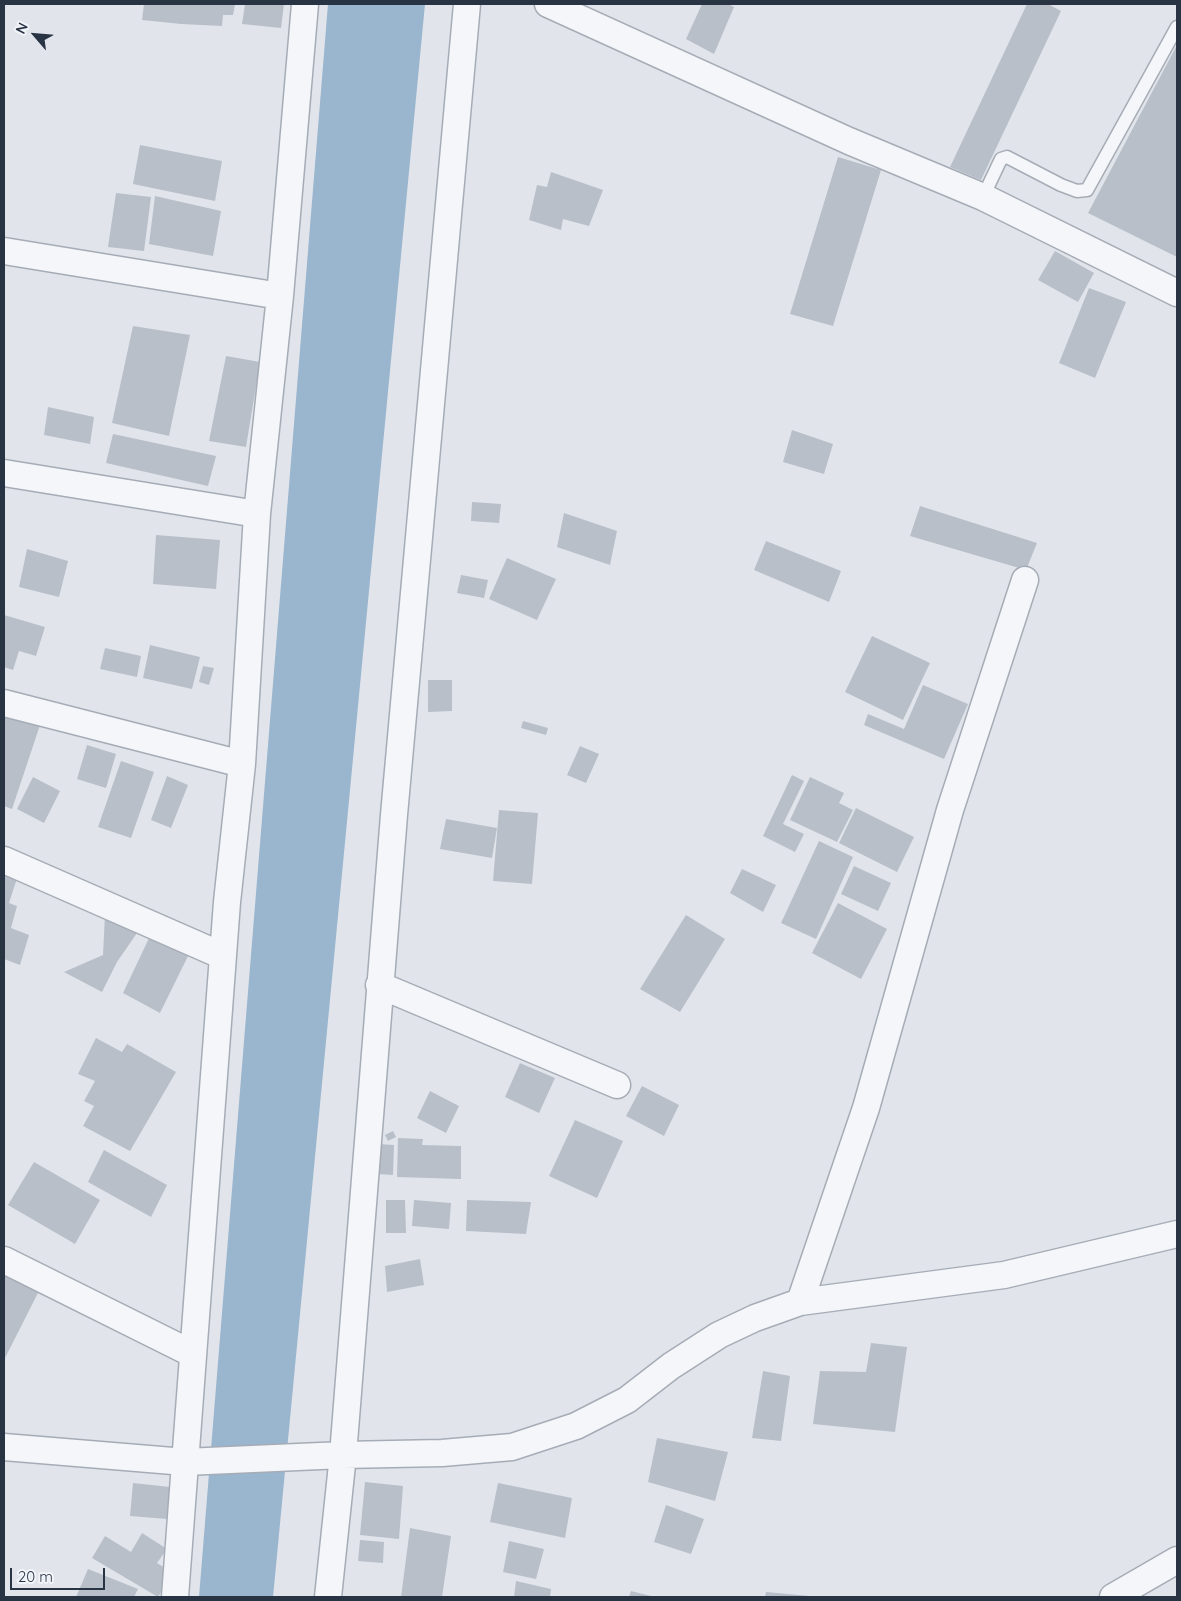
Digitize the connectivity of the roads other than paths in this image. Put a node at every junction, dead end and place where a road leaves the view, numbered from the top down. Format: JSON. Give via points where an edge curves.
{"nodes":[{"id":1,"x":305,"y":4,"type":"edge"},
{"id":2,"x":467,"y":4,"type":"edge"},
{"id":3,"x":548,"y":4,"type":"edge"},
{"id":4,"x":1177,"y":27,"type":"edge"},
{"id":5,"x":983,"y":197,"type":"junction"},
{"id":6,"x":4,"y":251,"type":"edge"},
{"id":7,"x":1177,"y":293,"type":"edge"},
{"id":8,"x":280,"y":296,"type":"junction"},
{"id":9,"x":4,"y":473,"type":"edge"},
{"id":10,"x":257,"y":514,"type":"junction"},
{"id":11,"x":1025,"y":580,"type":"dead end"},
{"id":12,"x":4,"y":703,"type":"edge"},
{"id":13,"x":242,"y":764,"type":"junction"},
{"id":14,"x":4,"y":860,"type":"edge"},
{"id":15,"x":223,"y":956,"type":"junction"},
{"id":16,"x":379,"y":985,"type":"junction"},
{"id":17,"x":617,"y":1085,"type":"dead end"},
{"id":18,"x":1177,"y":1234,"type":"edge"},
{"id":19,"x":4,"y":1260,"type":"edge"},
{"id":20,"x":800,"y":1302,"type":"junction"},
{"id":21,"x":194,"y":1354,"type":"junction"},
{"id":22,"x":4,"y":1447,"type":"edge"},
{"id":23,"x":343,"y":1455,"type":"junction"},
{"id":24,"x":185,"y":1462,"type":"junction"},
{"id":25,"x":1177,"y":1560,"type":"edge"},
{"id":26,"x":175,"y":1597,"type":"edge"},
{"id":27,"x":328,"y":1597,"type":"edge"},
{"id":28,"x":1113,"y":1597,"type":"edge"}],
"edges":[{"from":1,"to":8,"type":"street"},
{"from":2,"to":16,"type":"street"},
{"from":3,"to":5,"type":"street","via":[[849,142]]},
{"from":4,"to":5,"type":"lane","via":[[1087,190],[1067,187],[1007,157],[1000,160]]},
{"from":5,"to":7,"type":"street"},
{"from":6,"to":8,"type":"street"},
{"from":8,"to":10,"type":"street"},
{"from":9,"to":10,"type":"street"},
{"from":10,"to":13,"type":"street"},
{"from":11,"to":20,"type":"street","via":[[950,810],[866,1108]]},
{"from":12,"to":13,"type":"street"},
{"from":13,"to":15,"type":"street"},
{"from":14,"to":15,"type":"street"},
{"from":15,"to":21,"type":"street"},
{"from":16,"to":17,"type":"street"},
{"from":16,"to":23,"type":"street"},
{"from":18,"to":20,"type":"street","via":[[1004,1275]]},
{"from":19,"to":21,"type":"street"},
{"from":20,"to":23,"type":"street","via":[[719,1335],[627,1400],[576,1426],[512,1447],[442,1453]]},
{"from":21,"to":24,"type":"street"},
{"from":22,"to":24,"type":"street"},
{"from":23,"to":24,"type":"street"},
{"from":23,"to":27,"type":"street"},
{"from":24,"to":26,"type":"street"},
{"from":25,"to":28,"type":"street"}]}
